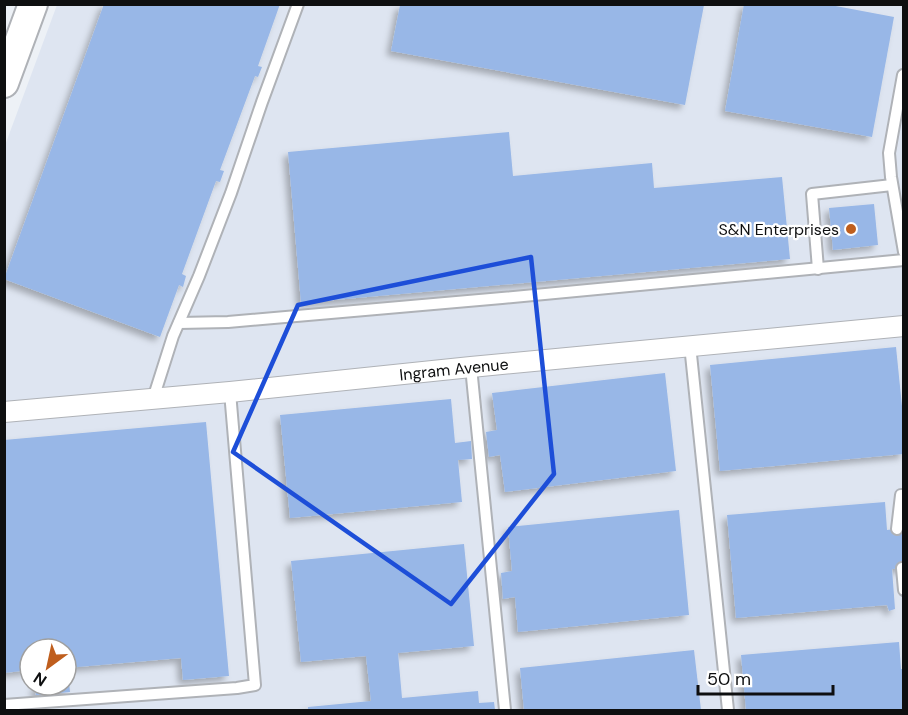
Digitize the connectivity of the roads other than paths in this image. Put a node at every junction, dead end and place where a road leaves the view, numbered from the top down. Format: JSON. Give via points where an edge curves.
{"nodes":[{"id":1,"x":33,"y":4,"type":"edge"},
{"id":2,"x":298,"y":4,"type":"edge"},
{"id":3,"x":903,"y":75,"type":"edge"},
{"id":4,"x":4,"y":83,"type":"edge"},
{"id":5,"x":892,"y":185,"type":"junction"},
{"id":6,"x":903,"y":252,"type":"edge"},
{"id":7,"x":903,"y":260,"type":"edge"},
{"id":8,"x":818,"y":269,"type":"junction"},
{"id":9,"x":179,"y":323,"type":"junction"},
{"id":10,"x":903,"y":326,"type":"edge"},
{"id":11,"x":690,"y":345,"type":"junction"},
{"id":12,"x":471,"y":367,"type":"junction"},
{"id":13,"x":230,"y":392,"type":"junction"},
{"id":14,"x":153,"y":399,"type":"junction"},
{"id":15,"x":4,"y":412,"type":"edge"},
{"id":16,"x":903,"y":495,"type":"edge"},
{"id":17,"x":897,"y":529,"type":"dead end"},
{"id":18,"x":902,"y":568,"type":"dead end"},
{"id":19,"x":903,"y":590,"type":"edge"},
{"id":20,"x":4,"y":705,"type":"edge"},
{"id":21,"x":505,"y":711,"type":"edge"},
{"id":22,"x":728,"y":711,"type":"edge"}],
"edges":[{"from":1,"to":4,"type":"main road"},
{"from":2,"to":9,"type":"lane","via":[[231,193]]},
{"from":3,"to":5,"type":"lane","via":[[889,153]]},
{"from":5,"to":6,"type":"lane"},
{"from":5,"to":8,"type":"lane","via":[[812,194]]},
{"from":7,"to":8,"type":"lane"},
{"from":8,"to":9,"type":"lane","via":[[228,322]]},
{"from":9,"to":14,"type":"lane"},
{"from":10,"to":11,"type":"street","name":"Ingram Avenue"},
{"from":11,"to":12,"type":"street","name":"Ingram Avenue"},
{"from":11,"to":22,"type":"lane"},
{"from":12,"to":13,"type":"street","name":"Ingram Avenue"},
{"from":12,"to":21,"type":"lane"},
{"from":13,"to":14,"type":"street","name":"Ingram Avenue"},
{"from":13,"to":20,"type":"lane","via":[[255,685]]},
{"from":14,"to":15,"type":"street","name":"Ingram Avenue"},
{"from":16,"to":17,"type":"lane"},
{"from":18,"to":19,"type":"lane"}]}
